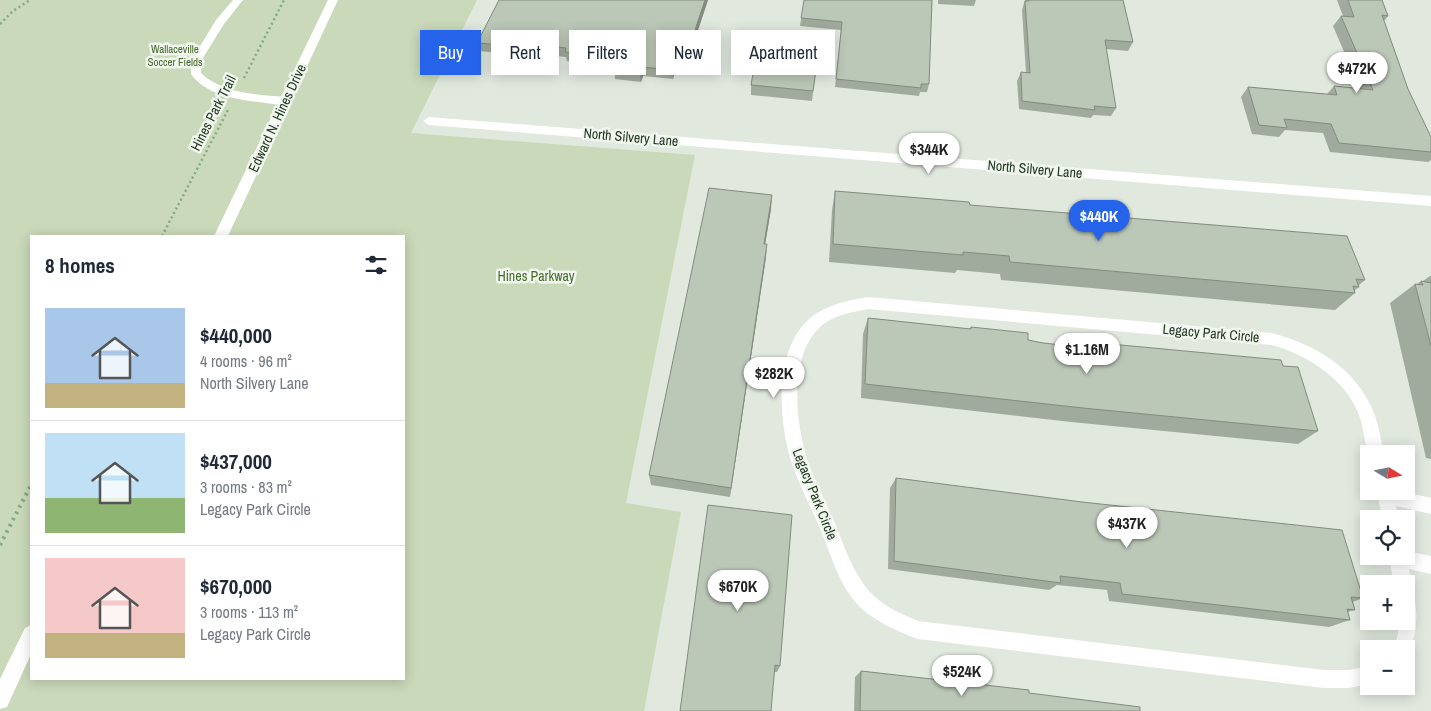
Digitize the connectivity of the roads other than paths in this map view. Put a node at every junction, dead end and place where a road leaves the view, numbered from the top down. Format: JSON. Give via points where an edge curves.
{"nodes":[{"id":1,"x":238,"y":0,"type":"edge"},
{"id":2,"x":333,"y":0,"type":"edge"},
{"id":3,"x":285,"y":101,"type":"junction"},
{"id":4,"x":429,"y":121,"type":"dead end"},
{"id":5,"x":1431,"y":201,"type":"edge"},
{"id":6,"x":220,"y":235,"type":"edge"},
{"id":7,"x":1374,"y":445,"type":"edge"},
{"id":8,"x":1408,"y":500,"type":"edge"},
{"id":9,"x":1431,"y":506,"type":"edge"},
{"id":10,"x":1415,"y":561,"type":"edge"},
{"id":11,"x":1431,"y":565,"type":"edge"},
{"id":12,"x":30,"y":636,"type":"edge"},
{"id":13,"x":1360,"y":677,"type":"edge"},
{"id":14,"x":0,"y":700,"type":"edge"}],
"edges":[{"from":1,"to":3,"type":"lane","via":[[196,61],[196,74],[202,81],[236,95]]},
{"from":2,"to":3,"type":"street","name":"Edward N. Hines Drive"},
{"from":3,"to":6,"type":"street","name":"Edward N. Hines Drive"},
{"from":4,"to":5,"type":"street","name":"North Silvery Lane"},
{"from":7,"to":13,"type":"street","name":"Legacy Park Circle","via":[[1367,414],[1359,397],[1343,378],[1324,362],[1272,339],[868,303],[834,310],[816,320],[797,346],[792,364],[790,409],[794,440],[810,488],[858,591],[896,622],[918,630],[1314,678]]},
{"from":8,"to":9,"type":"street"},
{"from":10,"to":11,"type":"street"},
{"from":12,"to":14,"type":"street"}]}
